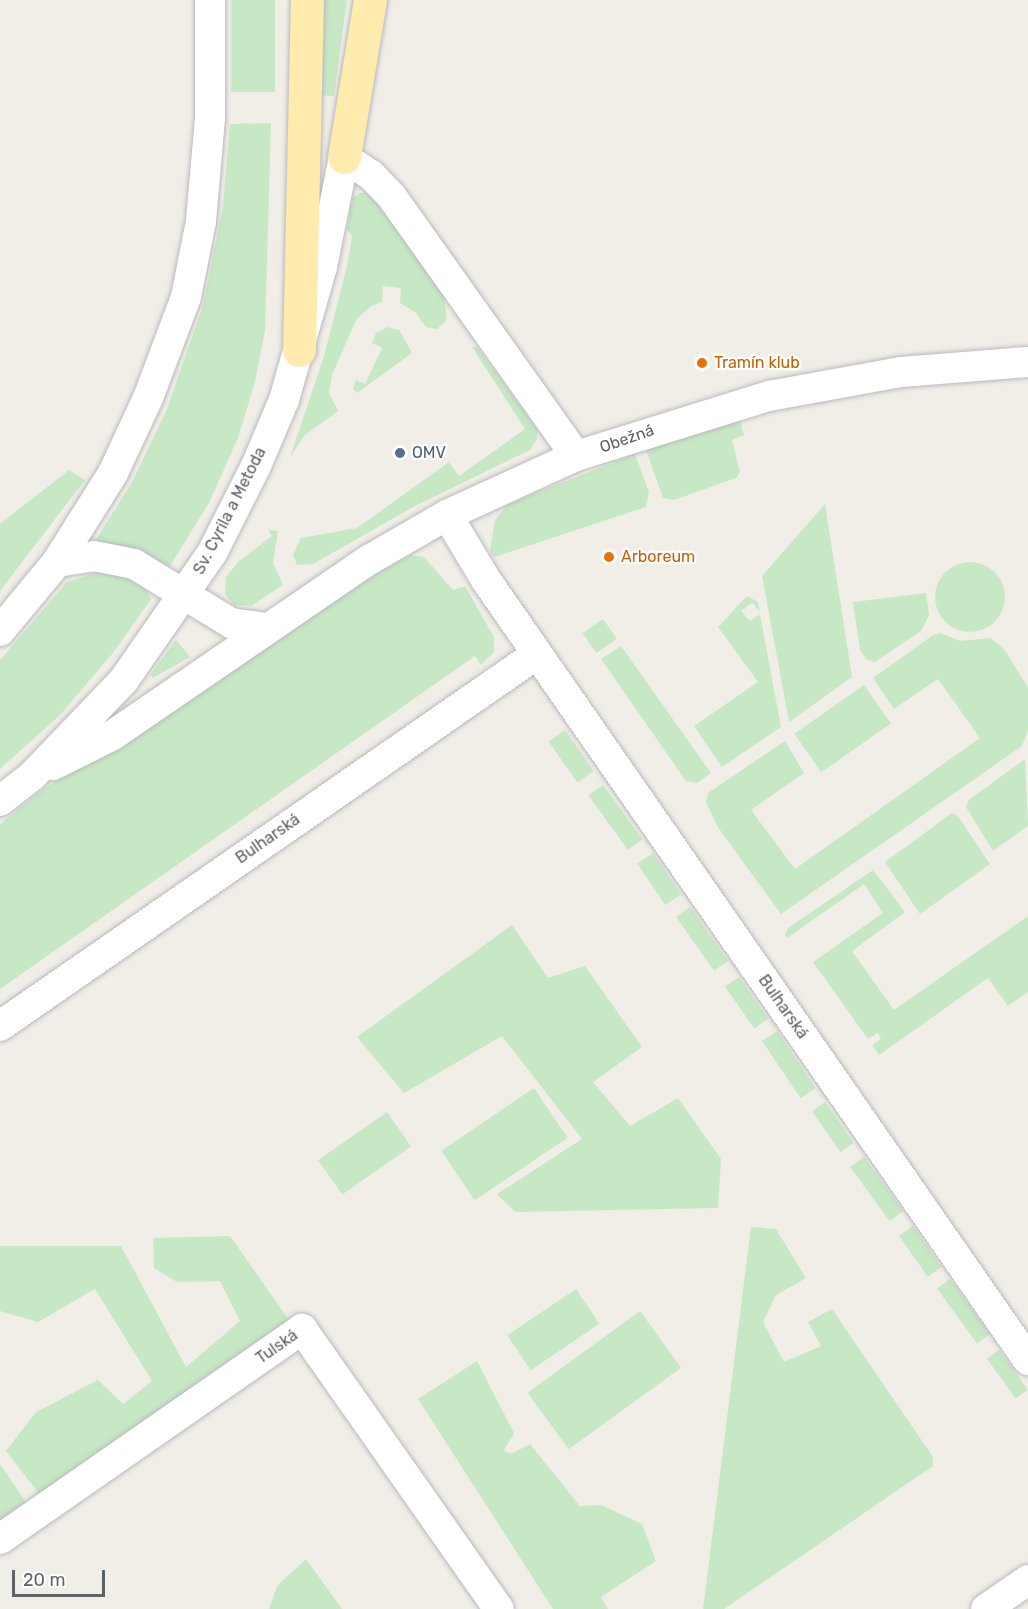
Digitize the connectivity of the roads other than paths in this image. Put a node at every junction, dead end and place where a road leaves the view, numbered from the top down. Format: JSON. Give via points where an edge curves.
{"nodes":[{"id":1,"x":210,"y":0,"type":"edge"},
{"id":2,"x":307,"y":0,"type":"edge"},
{"id":3,"x":370,"y":0,"type":"edge"},
{"id":4,"x":344,"y":157,"type":"junction"},
{"id":5,"x":298,"y":350,"type":"junction"},
{"id":6,"x":1028,"y":362,"type":"edge"},
{"id":7,"x":576,"y":456,"type":"junction"},
{"id":8,"x":447,"y":515,"type":"junction"},
{"id":9,"x":57,"y":562,"type":"junction"},
{"id":10,"x":184,"y":596,"type":"junction"},
{"id":11,"x":266,"y":628,"type":"junction"},
{"id":12,"x":0,"y":632,"type":"edge"},
{"id":13,"x":537,"y":654,"type":"junction"},
{"id":14,"x":32,"y":776,"type":"junction"},
{"id":15,"x":0,"y":801,"type":"edge"},
{"id":16,"x":0,"y":1026,"type":"edge"},
{"id":17,"x":1028,"y":1360,"type":"edge"},
{"id":18,"x":0,"y":1539,"type":"edge"},
{"id":19,"x":1028,"y":1580,"type":"edge"},
{"id":20,"x":499,"y":1609,"type":"edge"},
{"id":21,"x":986,"y":1609,"type":"edge"}],
"edges":[{"from":1,"to":9,"type":"street","via":[[210,118],[201,221],[186,297],[148,398],[113,473]]},
{"from":2,"to":5,"type":"main road"},
{"from":3,"to":4,"type":"main road"},
{"from":4,"to":5,"type":"street","name":"Sv. Cyrila a Metoda","via":[[322,267]]},
{"from":4,"to":7,"type":"street","via":[[371,175],[392,197]]},
{"from":5,"to":10,"type":"street","name":"Sv. Cyrila a Metoda","via":[[284,400],[256,466],[212,553]]},
{"from":6,"to":7,"type":"street","name":"Obežná","via":[[901,372],[769,396]]},
{"from":7,"to":8,"type":"street","name":"Obežná"},
{"from":8,"to":11,"type":"street","name":"Obežná","via":[[369,560]]},
{"from":8,"to":13,"type":"street","name":"Bulharská"},
{"from":9,"to":10,"type":"street","via":[[94,556],[134,564]]},
{"from":9,"to":12,"type":"street"},
{"from":10,"to":11,"type":"street","via":[[231,623]]},
{"from":10,"to":14,"type":"street","name":"Sv. Cyrila a Metoda","via":[[124,680]]},
{"from":11,"to":14,"type":"street","name":"Obežná","via":[[113,735]]},
{"from":13,"to":16,"type":"street","name":"Bulharská"},
{"from":13,"to":17,"type":"street","name":"Bulharská"},
{"from":14,"to":15,"type":"street","name":"Sv. Cyrila a Metoda"},
{"from":18,"to":20,"type":"street","name":"Tulská","via":[[302,1329]]},
{"from":19,"to":21,"type":"street"}]}
